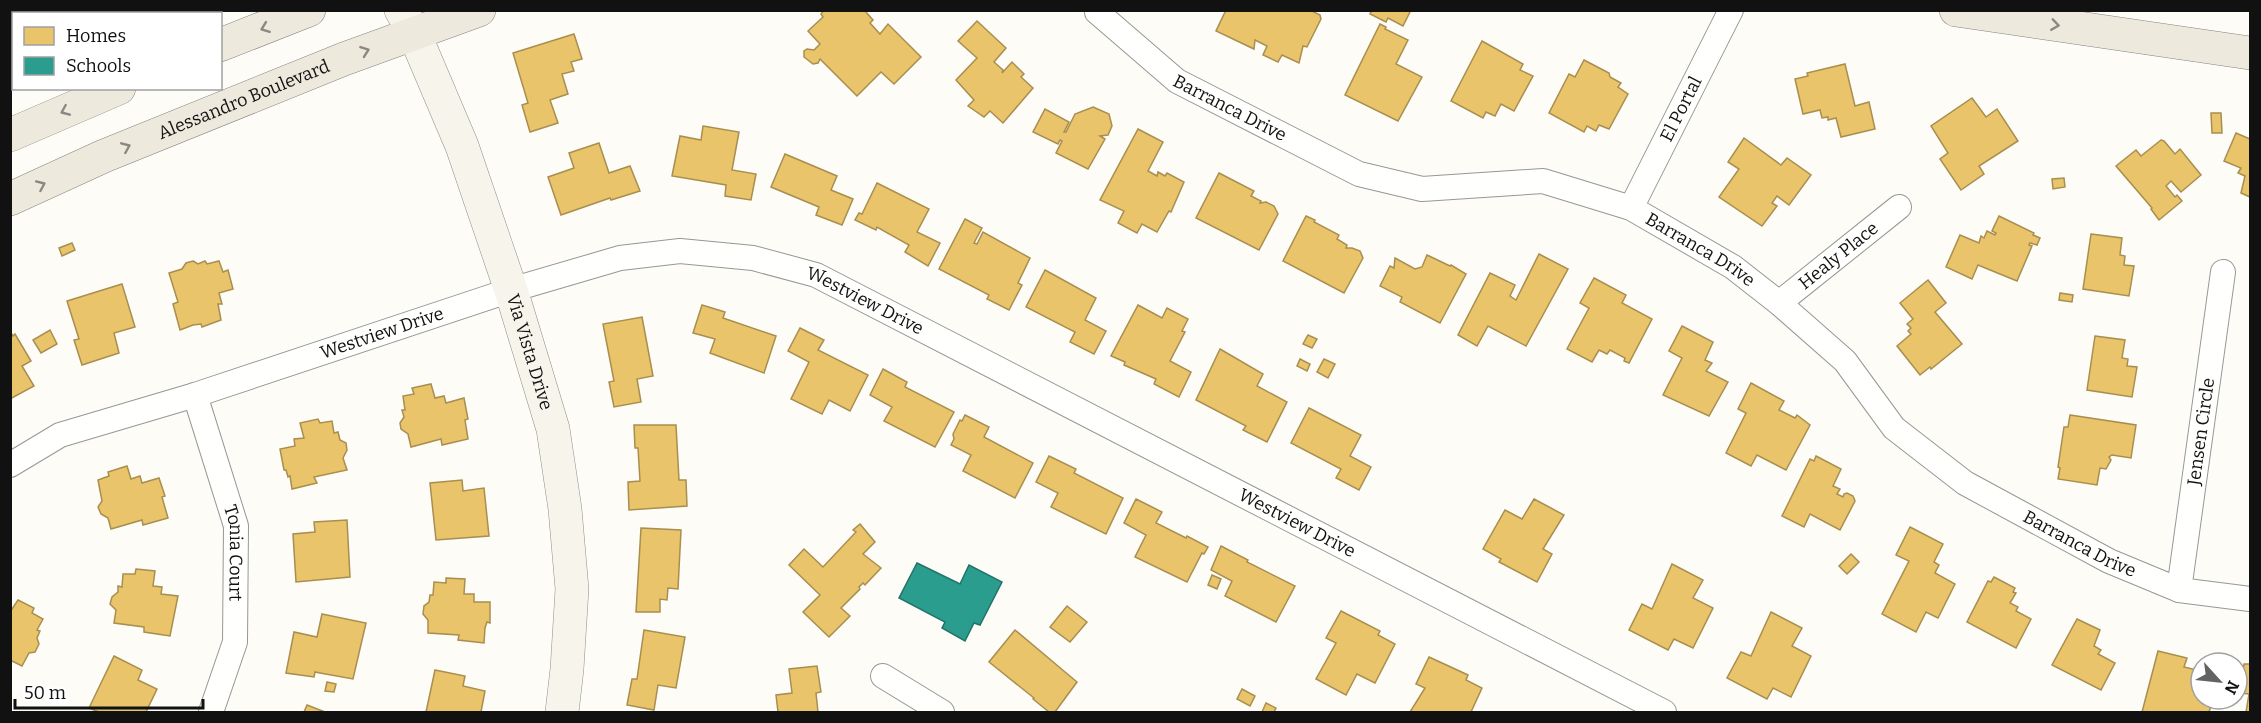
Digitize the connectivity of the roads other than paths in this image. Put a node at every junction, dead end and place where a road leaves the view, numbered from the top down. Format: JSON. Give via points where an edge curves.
{"nodes":[{"id":1,"x":309,"y":10,"type":"edge"},
{"id":2,"x":479,"y":10,"type":"edge"},
{"id":3,"x":1731,"y":10,"type":"edge"},
{"id":4,"x":1956,"y":10,"type":"edge"},
{"id":5,"x":1097,"y":12,"type":"dead end"},
{"id":6,"x":408,"y":22,"type":"edge"},
{"id":7,"x":222,"y":44,"type":"edge"},
{"id":8,"x":2250,"y":53,"type":"edge"},
{"id":9,"x":114,"y":90,"type":"edge"},
{"id":10,"x":10,"y":135,"type":"edge"},
{"id":11,"x":10,"y":199,"type":"edge"},
{"id":12,"x":1899,"y":207,"type":"dead end"},
{"id":13,"x":1631,"y":208,"type":"junction"},
{"id":14,"x":2223,"y":272,"type":"dead end"},
{"id":15,"x":511,"y":290,"type":"junction"},
{"id":16,"x":1779,"y":303,"type":"junction"},
{"id":17,"x":195,"y":394,"type":"junction"},
{"id":18,"x":10,"y":465,"type":"edge"},
{"id":19,"x":2179,"y":590,"type":"junction"},
{"id":20,"x":2250,"y":599,"type":"edge"},
{"id":21,"x":883,"y":676,"type":"dead end"},
{"id":22,"x":211,"y":712,"type":"edge"},
{"id":23,"x":562,"y":712,"type":"edge"},
{"id":24,"x":942,"y":712,"type":"edge"},
{"id":25,"x":1664,"y":712,"type":"edge"}],
"edges":[{"from":1,"to":7,"type":"main road","one_way":true},
{"from":2,"to":6,"type":"main road","name":"Alessandro Boulevard"},
{"from":3,"to":13,"type":"street","name":"El Portal"},
{"from":4,"to":8,"type":"main road","one_way":true},
{"from":5,"to":13,"type":"street","name":"Barranca Drive","via":[[1177,81],[1359,174],[1422,189],[1543,181]]},
{"from":11,"to":6,"type":"main road","name":"Alessandro Boulevard","one_way":true,"via":[[104,156],[344,59]]},
{"from":6,"to":15,"type":"street","name":"Via Vista Drive","via":[[462,146]]},
{"from":9,"to":10,"type":"main road","one_way":true},
{"from":12,"to":16,"type":"street","name":"Healy Place"},
{"from":13,"to":16,"type":"street","name":"Barranca Drive","via":[[1733,267]]},
{"from":14,"to":19,"type":"street","name":"Jensen Circle"},
{"from":15,"to":17,"type":"street","name":"Westview Drive"},
{"from":15,"to":23,"type":"street","name":"Via Vista Drive","via":[[553,429],[565,509],[572,589]]},
{"from":15,"to":25,"type":"street","name":"Westview Drive","via":[[620,258],[680,251],[753,258],[816,275]]},
{"from":16,"to":19,"type":"street","name":"Barranca Drive","via":[[1845,361],[1894,428],[1965,483],[2109,561]]},
{"from":17,"to":18,"type":"street","name":"Westview Drive","via":[[60,435]]},
{"from":17,"to":22,"type":"street","name":"Tonia Court","via":[[236,526],[235,642]]},
{"from":19,"to":20,"type":"street","name":"Barranca Drive"},
{"from":21,"to":24,"type":"street"}]}
